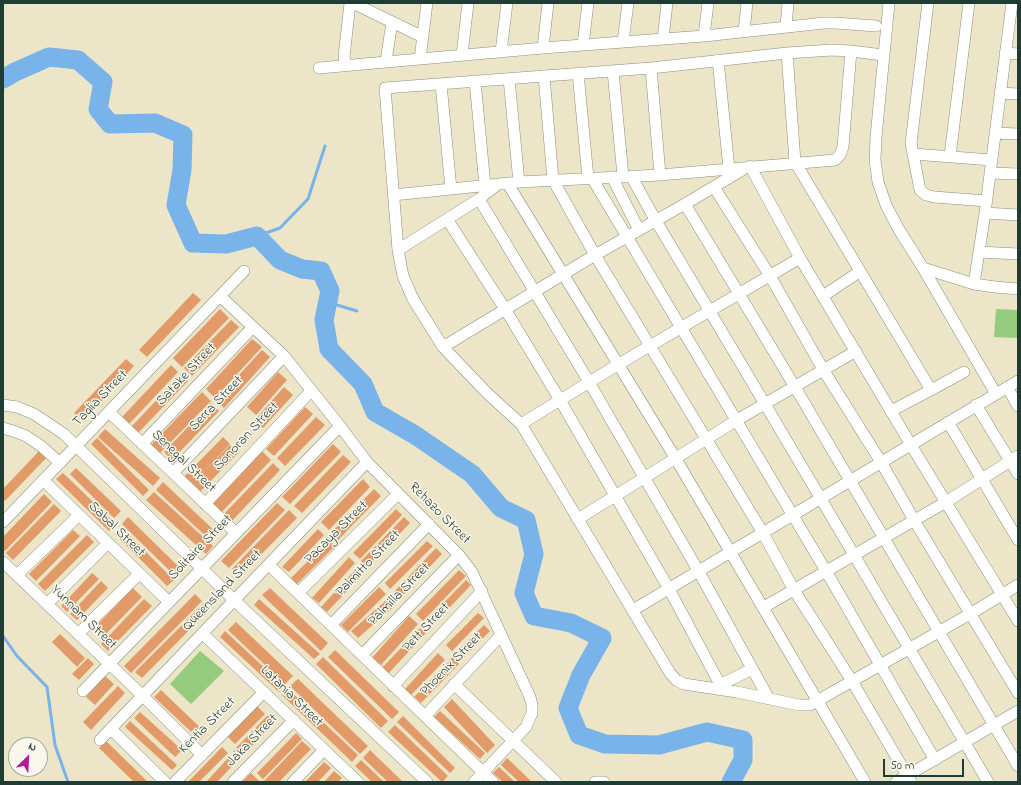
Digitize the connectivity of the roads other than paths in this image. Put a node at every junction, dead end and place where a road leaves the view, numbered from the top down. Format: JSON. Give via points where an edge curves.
{"nodes":[{"id":1,"x":352,"y":3,"type":"edge"},
{"id":2,"x":427,"y":3,"type":"edge"},
{"id":3,"x":468,"y":3,"type":"edge"},
{"id":4,"x":507,"y":3,"type":"edge"},
{"id":5,"x":548,"y":3,"type":"edge"},
{"id":6,"x":588,"y":3,"type":"edge"},
{"id":7,"x":628,"y":3,"type":"edge"},
{"id":8,"x":667,"y":3,"type":"edge"},
{"id":9,"x":708,"y":3,"type":"edge"},
{"id":10,"x":747,"y":3,"type":"edge"},
{"id":11,"x":788,"y":3,"type":"edge"},
{"id":12,"x":889,"y":3,"type":"edge"},
{"id":13,"x":928,"y":3,"type":"edge"},
{"id":14,"x":969,"y":3,"type":"edge"},
{"id":15,"x":1013,"y":10,"type":"edge"},
{"id":16,"x":392,"y":22,"type":"junction"},
{"id":17,"x":876,"y":26,"type":"dead end"},
{"id":18,"x":786,"y":27,"type":"junction"},
{"id":19,"x":744,"y":31,"type":"junction"},
{"id":20,"x":704,"y":36,"type":"junction"},
{"id":21,"x":423,"y":37,"type":"junction"},
{"id":22,"x":663,"y":39,"type":"junction"},
{"id":23,"x":623,"y":42,"type":"junction"},
{"id":24,"x":583,"y":45,"type":"junction"},
{"id":25,"x":543,"y":48,"type":"junction"},
{"id":26,"x":851,"y":51,"type":"junction"},
{"id":27,"x":501,"y":52,"type":"junction"},
{"id":28,"x":787,"y":53,"type":"junction"},
{"id":29,"x":1005,"y":53,"type":"junction"},
{"id":30,"x":1018,"y":54,"type":"edge"},
{"id":31,"x":462,"y":55,"type":"junction"},
{"id":32,"x":883,"y":55,"type":"junction"},
{"id":33,"x":420,"y":60,"type":"junction"},
{"id":34,"x":718,"y":60,"type":"junction"},
{"id":35,"x":386,"y":61,"type":"junction"},
{"id":36,"x":346,"y":65,"type":"junction"},
{"id":37,"x":319,"y":68,"type":"dead end"},
{"id":38,"x":651,"y":68,"type":"junction"},
{"id":39,"x":613,"y":71,"type":"junction"},
{"id":40,"x":578,"y":73,"type":"junction"},
{"id":41,"x":544,"y":76,"type":"junction"},
{"id":42,"x":509,"y":79,"type":"junction"},
{"id":43,"x":475,"y":81,"type":"junction"},
{"id":44,"x":440,"y":84,"type":"junction"},
{"id":45,"x":1000,"y":93,"type":"junction"},
{"id":46,"x":1018,"y":94,"type":"edge"},
{"id":47,"x":995,"y":133,"type":"junction"},
{"id":48,"x":1018,"y":134,"type":"edge"},
{"id":49,"x":913,"y":154,"type":"junction"},
{"id":50,"x":950,"y":156,"type":"junction"},
{"id":51,"x":992,"y":160,"type":"junction"},
{"id":52,"x":795,"y":162,"type":"junction"},
{"id":53,"x":748,"y":167,"type":"junction"},
{"id":54,"x":729,"y":169,"type":"junction"},
{"id":55,"x":990,"y":173,"type":"junction"},
{"id":56,"x":660,"y":174,"type":"junction"},
{"id":57,"x":1018,"y":174,"type":"edge"},
{"id":58,"x":622,"y":176,"type":"junction"},
{"id":59,"x":590,"y":178,"type":"junction"},
{"id":60,"x":553,"y":180,"type":"junction"},
{"id":61,"x":509,"y":184,"type":"junction"},
{"id":62,"x":485,"y":186,"type":"junction"},
{"id":63,"x":714,"y":187,"type":"junction"},
{"id":64,"x":451,"y":189,"type":"junction"},
{"id":65,"x":393,"y":195,"type":"junction"},
{"id":66,"x":479,"y":199,"type":"junction"},
{"id":67,"x":987,"y":201,"type":"junction"},
{"id":68,"x":685,"y":204,"type":"junction"},
{"id":69,"x":985,"y":213,"type":"junction"},
{"id":70,"x":1018,"y":215,"type":"edge"},
{"id":71,"x":447,"y":220,"type":"junction"},
{"id":72,"x":656,"y":221,"type":"junction"},
{"id":73,"x":639,"y":230,"type":"junction"},
{"id":74,"x":627,"y":237,"type":"junction"},
{"id":75,"x":398,"y":250,"type":"junction"},
{"id":76,"x":980,"y":252,"type":"junction"},
{"id":77,"x":1018,"y":254,"type":"edge"},
{"id":78,"x":596,"y":255,"type":"junction"},
{"id":79,"x":800,"y":258,"type":"junction"},
{"id":80,"x":922,"y":268,"type":"junction"},
{"id":81,"x":244,"y":270,"type":"dead end"},
{"id":82,"x":860,"y":272,"type":"junction"},
{"id":83,"x":564,"y":274,"type":"junction"},
{"id":84,"x":770,"y":276,"type":"junction"},
{"id":85,"x":974,"y":284,"type":"junction"},
{"id":86,"x":1018,"y":289,"type":"edge"},
{"id":87,"x":534,"y":292,"type":"junction"},
{"id":88,"x":739,"y":294,"type":"junction"},
{"id":89,"x":220,"y":296,"type":"junction"},
{"id":90,"x":823,"y":296,"type":"junction"},
{"id":91,"x":505,"y":309,"type":"junction"},
{"id":92,"x":709,"y":312,"type":"junction"},
{"id":93,"x":253,"y":326,"type":"junction"},
{"id":94,"x":681,"y":328,"type":"junction"},
{"id":95,"x":651,"y":346,"type":"junction"},
{"id":96,"x":443,"y":347,"type":"junction"},
{"id":97,"x":856,"y":351,"type":"junction"},
{"id":98,"x":284,"y":356,"type":"junction"},
{"id":99,"x":619,"y":364,"type":"junction"},
{"id":100,"x":824,"y":371,"type":"junction"},
{"id":101,"x":964,"y":372,"type":"dead end"},
{"id":102,"x":1018,"y":381,"type":"edge"},
{"id":103,"x":589,"y":382,"type":"junction"},
{"id":104,"x":795,"y":387,"type":"junction"},
{"id":105,"x":1007,"y":387,"type":"junction"},
{"id":106,"x":930,"y":390,"type":"junction"},
{"id":107,"x":311,"y":391,"type":"junction"},
{"id":108,"x":996,"y":394,"type":"junction"},
{"id":109,"x":560,"y":400,"type":"junction"},
{"id":110,"x":766,"y":404,"type":"junction"},
{"id":111,"x":976,"y":405,"type":"junction"},
{"id":112,"x":3,"y":406,"type":"edge"},
{"id":113,"x":1018,"y":406,"type":"edge"},
{"id":114,"x":892,"y":411,"type":"junction"},
{"id":115,"x":109,"y":412,"type":"junction"},
{"id":116,"x":737,"y":420,"type":"junction"},
{"id":117,"x":948,"y":422,"type":"junction"},
{"id":118,"x":521,"y":424,"type":"junction"},
{"id":119,"x":340,"y":426,"type":"junction"},
{"id":120,"x":3,"y":428,"type":"edge"},
{"id":121,"x":706,"y":439,"type":"junction"},
{"id":122,"x":142,"y":444,"type":"junction"},
{"id":123,"x":911,"y":444,"type":"junction"},
{"id":124,"x":76,"y":446,"type":"junction"},
{"id":125,"x":1014,"y":458,"type":"edge"},
{"id":126,"x":676,"y":459,"type":"junction"},
{"id":127,"x":367,"y":462,"type":"junction"},
{"id":128,"x":881,"y":462,"type":"junction"},
{"id":129,"x":60,"y":463,"type":"junction"},
{"id":130,"x":172,"y":473,"type":"junction"},
{"id":131,"x":1018,"y":474,"type":"edge"},
{"id":132,"x":644,"y":477,"type":"junction"},
{"id":133,"x":982,"y":479,"type":"junction"},
{"id":134,"x":43,"y":480,"type":"junction"},
{"id":135,"x":850,"y":481,"type":"junction"},
{"id":136,"x":398,"y":494,"type":"junction"},
{"id":137,"x":615,"y":496,"type":"junction"},
{"id":138,"x":821,"y":498,"type":"junction"},
{"id":139,"x":946,"y":502,"type":"junction"},
{"id":140,"x":205,"y":504,"type":"junction"},
{"id":141,"x":79,"y":515,"type":"junction"},
{"id":142,"x":792,"y":516,"type":"junction"},
{"id":143,"x":578,"y":519,"type":"junction"},
{"id":144,"x":914,"y":520,"type":"junction"},
{"id":145,"x":3,"y":522,"type":"edge"},
{"id":146,"x":429,"y":524,"type":"junction"},
{"id":147,"x":236,"y":533,"type":"junction"},
{"id":148,"x":762,"y":533,"type":"junction"},
{"id":149,"x":884,"y":538,"type":"junction"},
{"id":150,"x":1018,"y":540,"type":"edge"},
{"id":151,"x":108,"y":543,"type":"junction"},
{"id":152,"x":730,"y":553,"type":"junction"},
{"id":153,"x":459,"y":555,"type":"junction"},
{"id":154,"x":854,"y":555,"type":"junction"},
{"id":155,"x":3,"y":562,"type":"edge"},
{"id":156,"x":268,"y":565,"type":"junction"},
{"id":157,"x":201,"y":568,"type":"junction"},
{"id":158,"x":826,"y":571,"type":"junction"},
{"id":159,"x":699,"y":572,"type":"junction"},
{"id":160,"x":139,"y":574,"type":"junction"},
{"id":161,"x":17,"y":575,"type":"junction"},
{"id":162,"x":1018,"y":585,"type":"edge"},
{"id":163,"x":668,"y":589,"type":"junction"},
{"id":164,"x":794,"y":590,"type":"junction"},
{"id":165,"x":482,"y":591,"type":"junction"},
{"id":166,"x":298,"y":593,"type":"junction"},
{"id":167,"x":1002,"y":594,"type":"junction"},
{"id":168,"x":234,"y":600,"type":"junction"},
{"id":169,"x":169,"y":602,"type":"junction"},
{"id":170,"x":47,"y":604,"type":"junction"},
{"id":171,"x":764,"y":607,"type":"junction"},
{"id":172,"x":633,"y":610,"type":"junction"},
{"id":173,"x":970,"y":614,"type":"junction"},
{"id":174,"x":1018,"y":621,"type":"edge"},
{"id":175,"x":331,"y":625,"type":"junction"},
{"id":176,"x":940,"y":632,"type":"junction"},
{"id":177,"x":78,"y":634,"type":"junction"},
{"id":178,"x":202,"y":634,"type":"junction"},
{"id":179,"x":501,"y":635,"type":"junction"},
{"id":180,"x":909,"y":649,"type":"junction"},
{"id":181,"x":362,"y":655,"type":"junction"},
{"id":182,"x":109,"y":664,"type":"junction"},
{"id":183,"x":880,"y":665,"type":"junction"},
{"id":184,"x":752,"y":669,"type":"junction"},
{"id":185,"x":852,"y":681,"type":"junction"},
{"id":186,"x":454,"y":684,"type":"junction"},
{"id":187,"x":393,"y":686,"type":"junction"},
{"id":188,"x":721,"y":688,"type":"junction"},
{"id":189,"x":83,"y":690,"type":"dead end"},
{"id":190,"x":264,"y":692,"type":"junction"},
{"id":191,"x":1018,"y":693,"type":"edge"},
{"id":192,"x":143,"y":696,"type":"junction"},
{"id":193,"x":769,"y":699,"type":"junction"},
{"id":194,"x":818,"y":701,"type":"junction"},
{"id":195,"x":1018,"y":711,"type":"edge"},
{"id":196,"x":425,"y":716,"type":"junction"},
{"id":197,"x":294,"y":720,"type":"junction"},
{"id":198,"x":994,"y":725,"type":"junction"},
{"id":199,"x":111,"y":729,"type":"junction"},
{"id":200,"x":100,"y":740,"type":"dead end"},
{"id":201,"x":514,"y":741,"type":"junction"},
{"id":202,"x":965,"y":743,"type":"junction"},
{"id":203,"x":324,"y":750,"type":"junction"},
{"id":204,"x":202,"y":755,"type":"junction"},
{"id":205,"x":935,"y":760,"type":"junction"},
{"id":206,"x":1018,"y":766,"type":"edge"},
{"id":207,"x":483,"y":773,"type":"junction"},
{"id":208,"x":909,"y":779,"type":"edge"},
{"id":209,"x":355,"y":781,"type":"edge"},
{"id":210,"x":166,"y":782,"type":"edge"},
{"id":211,"x":175,"y":782,"type":"edge"},
{"id":212,"x":233,"y":782,"type":"edge"},
{"id":213,"x":293,"y":782,"type":"edge"},
{"id":214,"x":427,"y":782,"type":"edge"},
{"id":215,"x":474,"y":782,"type":"edge"},
{"id":216,"x":493,"y":782,"type":"edge"},
{"id":217,"x":556,"y":782,"type":"edge"},
{"id":218,"x":595,"y":782,"type":"edge"},
{"id":219,"x":604,"y":782,"type":"edge"},
{"id":220,"x":865,"y":782,"type":"edge"},
{"id":221,"x":896,"y":782,"type":"edge"},
{"id":222,"x":988,"y":782,"type":"edge"}],
"edges":[{"from":1,"to":16,"type":"street"},
{"from":1,"to":36,"type":"street","via":[[344,57]]},
{"from":2,"to":21,"type":"street"},
{"from":3,"to":31,"type":"street"},
{"from":4,"to":27,"type":"street"},
{"from":5,"to":25,"type":"street"},
{"from":6,"to":24,"type":"street"},
{"from":7,"to":23,"type":"street"},
{"from":8,"to":22,"type":"street"},
{"from":9,"to":20,"type":"street"},
{"from":10,"to":19,"type":"street"},
{"from":11,"to":18,"type":"street"},
{"from":12,"to":32,"type":"street"},
{"from":13,"to":49,"type":"street","via":[[911,143]]},
{"from":14,"to":50,"type":"street"},
{"from":15,"to":29,"type":"street"},
{"from":16,"to":21,"type":"street"},
{"from":16,"to":35,"type":"street"},
{"from":17,"to":18,"type":"street","via":[[835,23]]},
{"from":18,"to":19,"type":"street"},
{"from":19,"to":20,"type":"street"},
{"from":20,"to":22,"type":"street"},
{"from":21,"to":33,"type":"street"},
{"from":22,"to":23,"type":"street"},
{"from":23,"to":24,"type":"street"},
{"from":24,"to":25,"type":"street"},
{"from":25,"to":27,"type":"street"},
{"from":26,"to":28,"type":"street"},
{"from":26,"to":32,"type":"street"},
{"from":26,"to":52,"type":"street","via":[[843,147],[840,155],[835,160]]},
{"from":27,"to":31,"type":"street"},
{"from":28,"to":34,"type":"street"},
{"from":28,"to":52,"type":"street"},
{"from":29,"to":30,"type":"street"},
{"from":29,"to":45,"type":"street"},
{"from":31,"to":33,"type":"street"},
{"from":32,"to":80,"type":"street","via":[[875,160],[878,182],[886,205]]},
{"from":33,"to":35,"type":"street"},
{"from":34,"to":38,"type":"street"},
{"from":34,"to":54,"type":"street"},
{"from":35,"to":36,"type":"street"},
{"from":36,"to":37,"type":"street"},
{"from":38,"to":39,"type":"street"},
{"from":38,"to":56,"type":"street"},
{"from":39,"to":40,"type":"street"},
{"from":39,"to":58,"type":"street"},
{"from":40,"to":41,"type":"street"},
{"from":40,"to":59,"type":"street"},
{"from":41,"to":42,"type":"street"},
{"from":41,"to":60,"type":"street"},
{"from":42,"to":43,"type":"street"},
{"from":42,"to":61,"type":"street"},
{"from":43,"to":44,"type":"street"},
{"from":43,"to":62,"type":"street"},
{"from":44,"to":64,"type":"street"},
{"from":44,"to":65,"type":"street","via":[[384,88]]},
{"from":45,"to":46,"type":"street"},
{"from":45,"to":47,"type":"street"},
{"from":47,"to":48,"type":"street"},
{"from":47,"to":51,"type":"street"},
{"from":49,"to":50,"type":"street"},
{"from":49,"to":67,"type":"street","via":[[920,190],[926,195]]},
{"from":50,"to":51,"type":"street"},
{"from":51,"to":55,"type":"street"},
{"from":52,"to":53,"type":"street"},
{"from":52,"to":82,"type":"street"},
{"from":53,"to":54,"type":"street"},
{"from":53,"to":63,"type":"street"},
{"from":53,"to":79,"type":"street"},
{"from":54,"to":56,"type":"street"},
{"from":55,"to":57,"type":"street"},
{"from":55,"to":67,"type":"street"},
{"from":56,"to":58,"type":"street"},
{"from":58,"to":59,"type":"street"},
{"from":58,"to":72,"type":"street"},
{"from":58,"to":73,"type":"street"},
{"from":59,"to":60,"type":"street"},
{"from":59,"to":74,"type":"street"},
{"from":60,"to":61,"type":"street"},
{"from":60,"to":78,"type":"street"},
{"from":61,"to":62,"type":"street"},
{"from":61,"to":66,"type":"street"},
{"from":61,"to":83,"type":"street"},
{"from":62,"to":64,"type":"street"},
{"from":63,"to":68,"type":"street"},
{"from":63,"to":84,"type":"street"},
{"from":64,"to":65,"type":"street"},
{"from":65,"to":75,"type":"street"},
{"from":66,"to":71,"type":"street"},
{"from":66,"to":87,"type":"street"},
{"from":67,"to":69,"type":"street"},
{"from":68,"to":72,"type":"street"},
{"from":68,"to":88,"type":"street"},
{"from":69,"to":70,"type":"street"},
{"from":69,"to":76,"type":"street"},
{"from":71,"to":75,"type":"street"},
{"from":71,"to":91,"type":"street"},
{"from":72,"to":73,"type":"street"},
{"from":72,"to":92,"type":"street"},
{"from":73,"to":74,"type":"street"},
{"from":74,"to":78,"type":"street"},
{"from":74,"to":94,"type":"street"},
{"from":75,"to":96,"type":"street","via":[[403,276],[413,299]]},
{"from":76,"to":77,"type":"street"},
{"from":76,"to":85,"type":"street"},
{"from":78,"to":83,"type":"street"},
{"from":78,"to":95,"type":"street"},
{"from":79,"to":84,"type":"street"},
{"from":79,"to":90,"type":"street"},
{"from":80,"to":85,"type":"street"},
{"from":80,"to":108,"type":"street"},
{"from":81,"to":89,"type":"street","name":"Taglia Street"},
{"from":82,"to":90,"type":"street"},
{"from":82,"to":106,"type":"street"},
{"from":83,"to":87,"type":"street"},
{"from":83,"to":99,"type":"street"},
{"from":84,"to":88,"type":"street"},
{"from":84,"to":100,"type":"street"},
{"from":85,"to":86,"type":"street"},
{"from":87,"to":91,"type":"street"},
{"from":87,"to":103,"type":"street"},
{"from":88,"to":92,"type":"street"},
{"from":88,"to":104,"type":"street"},
{"from":89,"to":93,"type":"street","name":"Rehazo Street"},
{"from":89,"to":115,"type":"street","name":"Taglia Street"},
{"from":90,"to":97,"type":"street"},
{"from":91,"to":96,"type":"street"},
{"from":91,"to":109,"type":"street"},
{"from":92,"to":94,"type":"street"},
{"from":92,"to":110,"type":"street"},
{"from":93,"to":98,"type":"street","name":"Rehazo Street"},
{"from":93,"to":122,"type":"street","name":"Satake Street"},
{"from":94,"to":95,"type":"street"},
{"from":94,"to":116,"type":"street"},
{"from":95,"to":99,"type":"street"},
{"from":95,"to":121,"type":"street"},
{"from":96,"to":118,"type":"street"},
{"from":97,"to":100,"type":"street"},
{"from":97,"to":114,"type":"street"},
{"from":98,"to":107,"type":"street","name":"Rehazo Street"},
{"from":98,"to":130,"type":"street","name":"Serra Street"},
{"from":99,"to":103,"type":"street"},
{"from":99,"to":126,"type":"street"},
{"from":100,"to":104,"type":"street"},
{"from":100,"to":128,"type":"street"},
{"from":101,"to":106,"type":"street"},
{"from":102,"to":105,"type":"street"},
{"from":103,"to":109,"type":"street"},
{"from":103,"to":132,"type":"street"},
{"from":104,"to":110,"type":"street"},
{"from":104,"to":135,"type":"street"},
{"from":105,"to":108,"type":"street"},
{"from":105,"to":113,"type":"street"},
{"from":106,"to":114,"type":"street"},
{"from":107,"to":119,"type":"street","name":"Rehazo Street"},
{"from":107,"to":140,"type":"street","name":"Sonoran Street"},
{"from":108,"to":111,"type":"street"},
{"from":109,"to":118,"type":"street"},
{"from":109,"to":137,"type":"street"},
{"from":110,"to":116,"type":"street"},
{"from":110,"to":138,"type":"street"},
{"from":111,"to":117,"type":"street"},
{"from":111,"to":125,"type":"street"},
{"from":112,"to":124,"type":"street","via":[[17,407],[34,414],[64,434]]},
{"from":114,"to":123,"type":"street"},
{"from":115,"to":122,"type":"street","name":"Senegal Street"},
{"from":115,"to":124,"type":"street","name":"Taglia Street"},
{"from":116,"to":121,"type":"street"},
{"from":116,"to":142,"type":"street"},
{"from":117,"to":123,"type":"street"},
{"from":117,"to":133,"type":"street"},
{"from":118,"to":143,"type":"street"},
{"from":119,"to":127,"type":"street","name":"Rehazo Street"},
{"from":119,"to":147,"type":"street","name":"Solitaire Street"},
{"from":120,"to":129,"type":"street","via":[[26,436]]},
{"from":121,"to":126,"type":"street"},
{"from":121,"to":148,"type":"street"},
{"from":122,"to":130,"type":"street","name":"Senegal Street"},
{"from":123,"to":128,"type":"street"},
{"from":123,"to":139,"type":"street"},
{"from":124,"to":129,"type":"street","name":"Taglia Street"},
{"from":124,"to":157,"type":"street"},
{"from":125,"to":131,"type":"street"},
{"from":125,"to":133,"type":"street"},
{"from":126,"to":132,"type":"street"},
{"from":126,"to":152,"type":"street"},
{"from":127,"to":136,"type":"street","name":"Rehazo Street"},
{"from":127,"to":156,"type":"street","name":"Queensland Street"},
{"from":128,"to":135,"type":"street"},
{"from":128,"to":144,"type":"street"},
{"from":129,"to":134,"type":"street","name":"Taglia Street"},
{"from":130,"to":140,"type":"street","name":"Senegal Street"},
{"from":132,"to":137,"type":"street"},
{"from":132,"to":159,"type":"street"},
{"from":133,"to":139,"type":"street"},
{"from":133,"to":150,"type":"street"},
{"from":134,"to":141,"type":"street","name":"Sabal Street"},
{"from":134,"to":145,"type":"street","name":"Taglia Street"},
{"from":135,"to":138,"type":"street"},
{"from":135,"to":149,"type":"street"},
{"from":136,"to":146,"type":"street","name":"Rehazo Street"},
{"from":136,"to":166,"type":"street","name":"Pacaya Street"},
{"from":137,"to":143,"type":"street"},
{"from":137,"to":163,"type":"street"},
{"from":138,"to":142,"type":"street"},
{"from":138,"to":154,"type":"street"},
{"from":139,"to":144,"type":"street"},
{"from":139,"to":167,"type":"street"},
{"from":140,"to":147,"type":"street","name":"Senegal Street"},
{"from":141,"to":151,"type":"street","name":"Sabal Street"},
{"from":141,"to":161,"type":"street"},
{"from":142,"to":148,"type":"street"},
{"from":142,"to":158,"type":"street"},
{"from":143,"to":172,"type":"street"},
{"from":144,"to":149,"type":"street"},
{"from":144,"to":173,"type":"street"},
{"from":146,"to":153,"type":"street","name":"Rehazo Street"},
{"from":146,"to":175,"type":"street","name":"Palmitto Street"},
{"from":147,"to":157,"type":"street","name":"Solitaire Street"},
{"from":148,"to":152,"type":"street"},
{"from":148,"to":164,"type":"street"},
{"from":149,"to":154,"type":"street"},
{"from":149,"to":176,"type":"street"},
{"from":151,"to":160,"type":"street","name":"Sabal Street"},
{"from":151,"to":170,"type":"street"},
{"from":152,"to":159,"type":"street"},
{"from":152,"to":171,"type":"street"},
{"from":153,"to":165,"type":"street","name":"Rehazo Street"},
{"from":153,"to":181,"type":"street","name":"Palmilla Street"},
{"from":154,"to":158,"type":"street"},
{"from":154,"to":180,"type":"street"},
{"from":155,"to":161,"type":"street","name":"Yunnam Street"},
{"from":156,"to":166,"type":"street"},
{"from":156,"to":168,"type":"street","name":"Queensland Street"},
{"from":157,"to":168,"type":"street"},
{"from":157,"to":169,"type":"street","name":"Solitaire Street"},
{"from":158,"to":164,"type":"street"},
{"from":158,"to":183,"type":"street"},
{"from":159,"to":163,"type":"street"},
{"from":159,"to":184,"type":"street"},
{"from":160,"to":169,"type":"street","name":"Sabal Street"},
{"from":160,"to":177,"type":"street"},
{"from":161,"to":170,"type":"street","name":"Yunnam Street"},
{"from":162,"to":167,"type":"street"},
{"from":163,"to":172,"type":"street"},
{"from":163,"to":188,"type":"street"},
{"from":164,"to":171,"type":"street"},
{"from":164,"to":185,"type":"street"},
{"from":165,"to":179,"type":"street","name":"Rehazo Street"},
{"from":165,"to":187,"type":"street","name":"Pett Street"},
{"from":166,"to":175,"type":"street"},
{"from":167,"to":173,"type":"street"},
{"from":167,"to":174,"type":"street"},
{"from":168,"to":178,"type":"street","name":"Queensland Street"},
{"from":168,"to":214,"type":"street"},
{"from":169,"to":182,"type":"street","name":"Solitaire Street"},
{"from":170,"to":177,"type":"street","name":"Yunnam Street"},
{"from":171,"to":194,"type":"street"},
{"from":172,"to":188,"type":"street","via":[[676,680],[684,684]]},
{"from":173,"to":176,"type":"street"},
{"from":173,"to":191,"type":"street"},
{"from":175,"to":181,"type":"street"},
{"from":176,"to":180,"type":"street"},
{"from":176,"to":198,"type":"street"},
{"from":177,"to":182,"type":"street","name":"Yunnam Street"},
{"from":178,"to":190,"type":"street","name":"Latania Street"},
{"from":178,"to":192,"type":"street","name":"Queensland Street"},
{"from":179,"to":186,"type":"street","name":"Phoenix Street"},
{"from":179,"to":201,"type":"street","name":"Rehazo Street","via":[[532,705],[530,720]]},
{"from":180,"to":183,"type":"street"},
{"from":180,"to":202,"type":"street"},
{"from":181,"to":187,"type":"street"},
{"from":182,"to":189,"type":"street","name":"Solitaire Street"},
{"from":182,"to":192,"type":"street","name":"Yunnam Street"},
{"from":183,"to":185,"type":"street"},
{"from":183,"to":205,"type":"street"},
{"from":184,"to":188,"type":"street"},
{"from":184,"to":193,"type":"street"},
{"from":185,"to":194,"type":"street"},
{"from":185,"to":208,"type":"street"},
{"from":186,"to":196,"type":"street","name":"Phoenix Street"},
{"from":186,"to":201,"type":"street"},
{"from":187,"to":196,"type":"street"},
{"from":188,"to":193,"type":"street"},
{"from":190,"to":197,"type":"street","name":"Latania Street"},
{"from":190,"to":204,"type":"street","name":"Kentia Street"},
{"from":192,"to":199,"type":"street","name":"Queensland Street"},
{"from":192,"to":204,"type":"street","name":"Yunnam Street"},
{"from":193,"to":194,"type":"street","via":[[799,705],[810,705]]},
{"from":194,"to":220,"type":"street"},
{"from":195,"to":198,"type":"street"},
{"from":196,"to":207,"type":"street"},
{"from":197,"to":203,"type":"street","name":"Latania Street"},
{"from":197,"to":212,"type":"street","name":"Jaka Street"},
{"from":198,"to":202,"type":"street"},
{"from":198,"to":206,"type":"street"},
{"from":199,"to":200,"type":"street","name":"Queensland Street"},
{"from":199,"to":210,"type":"street"},
{"from":201,"to":207,"type":"street","name":"Rehazo Street"},
{"from":201,"to":217,"type":"street"},
{"from":202,"to":205,"type":"street"},
{"from":202,"to":222,"type":"street"},
{"from":203,"to":209,"type":"street","name":"Latania Street"},
{"from":203,"to":213,"type":"street"},
{"from":204,"to":211,"type":"street","name":"Kentia Street"},
{"from":205,"to":208,"type":"street"},
{"from":207,"to":215,"type":"street","name":"Rehazo Street"},
{"from":207,"to":216,"type":"street"},
{"from":208,"to":221,"type":"street"},
{"from":218,"to":219,"type":"street"}]}
